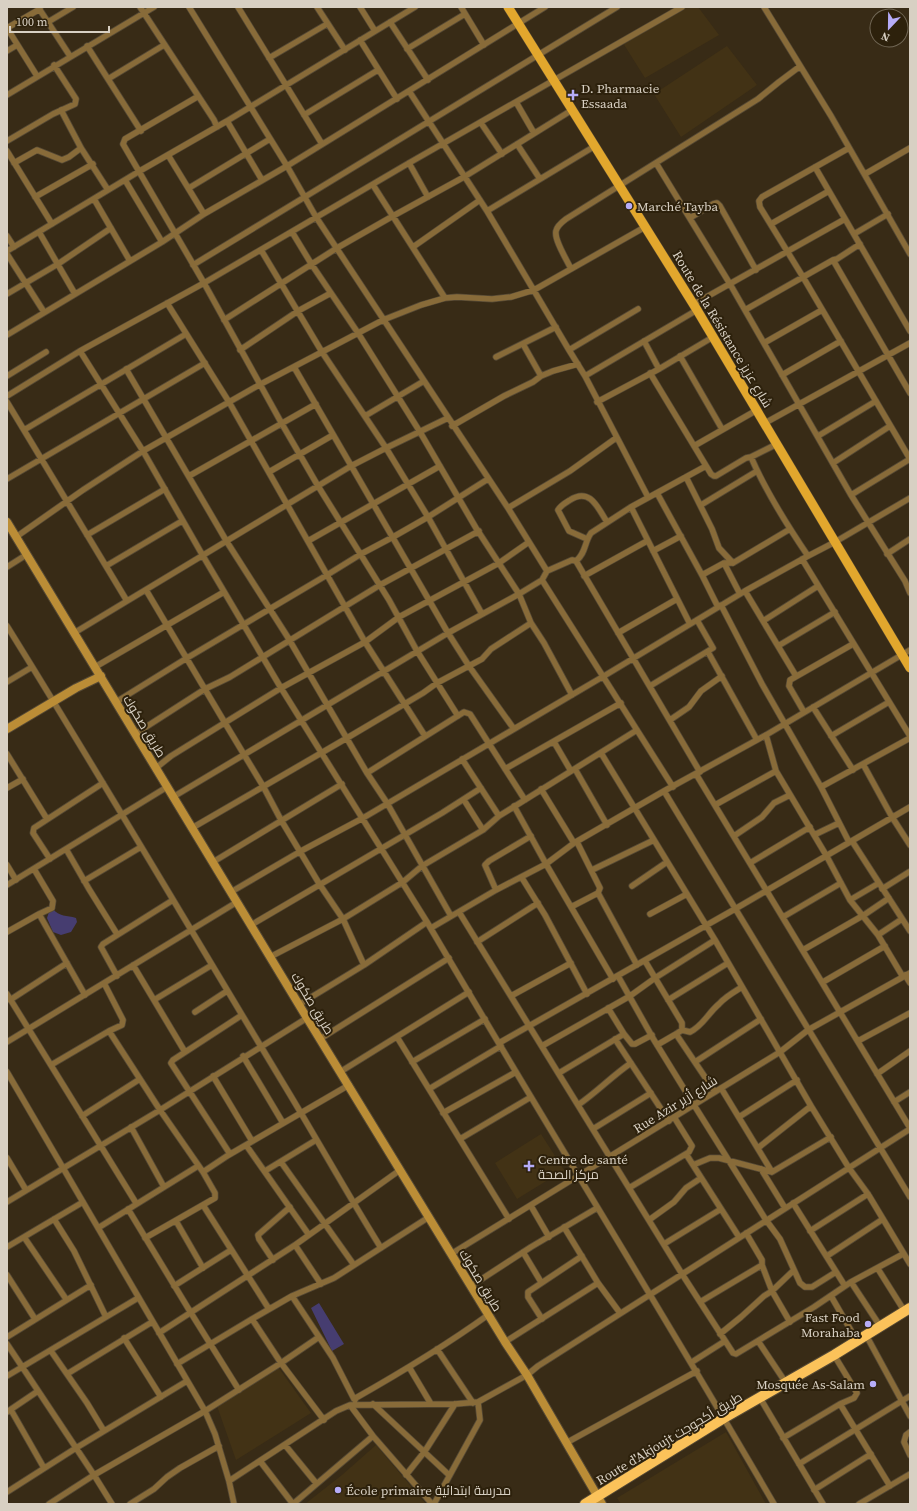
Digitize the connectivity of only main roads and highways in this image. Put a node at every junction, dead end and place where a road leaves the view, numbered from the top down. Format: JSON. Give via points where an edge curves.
{"nodes":[{"id":1,"x":508,"y":7,"type":"edge"},
{"id":2,"x":906,"y":653,"type":"edge"},
{"id":3,"x":910,"y":668,"type":"edge"},
{"id":4,"x":907,"y":1310,"type":"edge"},
{"id":5,"x":600,"y":1500,"type":"edge"},
{"id":6,"x":585,"y":1504,"type":"edge"}],
"edges":[{"from":1,"to":2,"type":"main road","name":"Route de la Résistance شارع عزيز","via":[[695,307],[835,542]]},
{"from":2,"to":3,"type":"main road","name":"Route de la Résistance شارع عزيز"},
{"from":4,"to":5,"type":"highway","name":"Route d'Akjoujt طريق أكجوجت","via":[[724,1418]]},
{"from":5,"to":6,"type":"highway","name":"Route d'Akjoujt طريق أكجوجت"}]}
